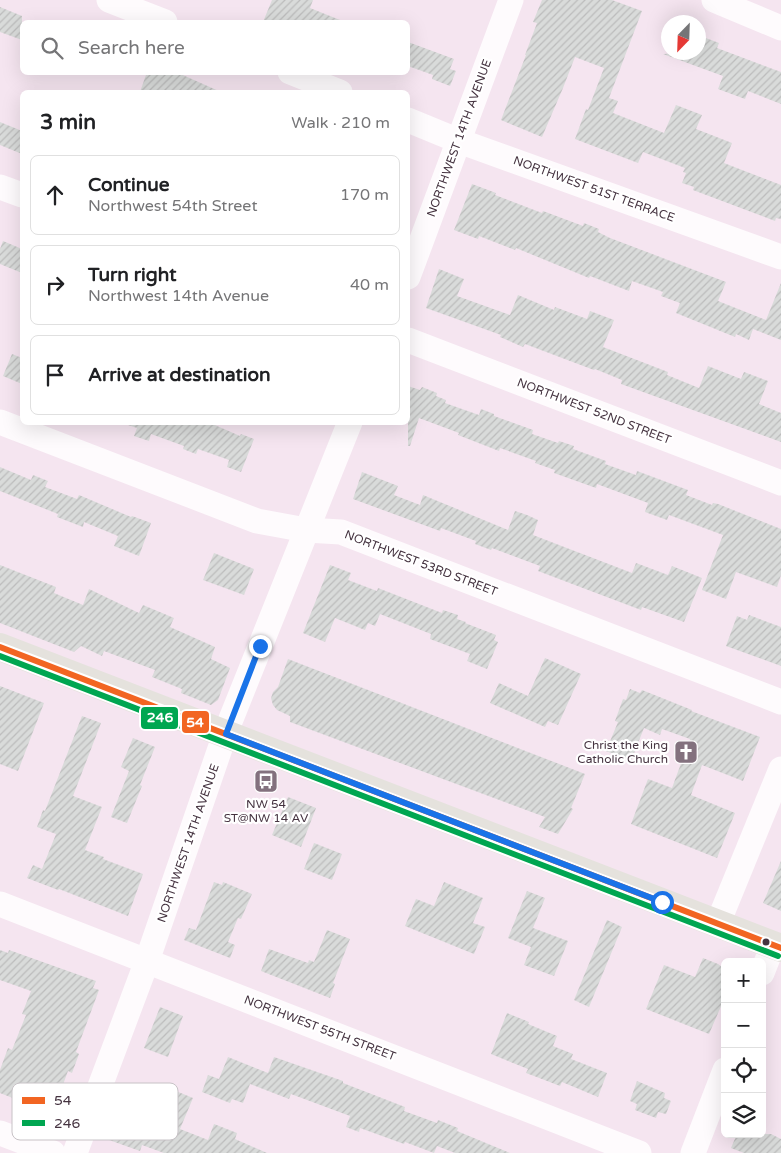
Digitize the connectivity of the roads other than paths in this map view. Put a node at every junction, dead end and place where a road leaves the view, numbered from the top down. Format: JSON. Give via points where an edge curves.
{"nodes":[{"id":1,"x":110,"y":0,"type":"edge"},
{"id":2,"x":511,"y":0,"type":"edge"},
{"id":3,"x":714,"y":0,"type":"edge"},
{"id":4,"x":161,"y":20,"type":"edge"},
{"id":5,"x":781,"y":28,"type":"edge"},
{"id":6,"x":298,"y":75,"type":"edge"},
{"id":7,"x":335,"y":90,"type":"edge"},
{"id":8,"x":410,"y":121,"type":"edge"},
{"id":9,"x":459,"y":141,"type":"junction"},
{"id":10,"x":0,"y":187,"type":"edge"},
{"id":11,"x":20,"y":194,"type":"edge"},
{"id":12,"x":781,"y":257,"type":"edge"},
{"id":13,"x":410,"y":272,"type":"edge"},
{"id":14,"x":410,"y":341,"type":"edge"},
{"id":15,"x":0,"y":422,"type":"edge"},
{"id":16,"x":349,"y":425,"type":"edge"},
{"id":17,"x":781,"y":483,"type":"edge"},
{"id":18,"x":306,"y":530,"type":"junction"},
{"id":19,"x":0,"y":647,"type":"edge"},
{"id":20,"x":781,"y":702,"type":"edge"},
{"id":21,"x":226,"y":734,"type":"junction"},
{"id":22,"x":781,"y":769,"type":"edge"},
{"id":23,"x":0,"y":904,"type":"edge"},
{"id":24,"x":718,"y":923,"type":"junction"},
{"id":25,"x":777,"y":946,"type":"edge"},
{"id":26,"x":147,"y":961,"type":"junction"},
{"id":27,"x":766,"y":966,"type":"edge"},
{"id":28,"x":721,"y":1080,"type":"edge"},
{"id":29,"x":101,"y":1083,"type":"edge"},
{"id":30,"x":0,"y":1133,"type":"edge"},
{"id":31,"x":12,"y":1138,"type":"edge"},
{"id":32,"x":19,"y":1140,"type":"edge"},
{"id":33,"x":80,"y":1140,"type":"edge"},
{"id":34,"x":53,"y":1153,"type":"edge"},
{"id":35,"x":75,"y":1153,"type":"edge"},
{"id":36,"x":639,"y":1153,"type":"edge"},
{"id":37,"x":693,"y":1153,"type":"edge"}],
"edges":[{"from":1,"to":4,"type":"street"},
{"from":2,"to":9,"type":"street","name":"NORTHWEST 14TH AVENUE"},
{"from":3,"to":5,"type":"street"},
{"from":6,"to":7,"type":"street"},
{"from":8,"to":9,"type":"street","name":"NORTHWEST 51ST TERRACE"},
{"from":9,"to":12,"type":"street","name":"NORTHWEST 51ST TERRACE"},
{"from":9,"to":13,"type":"street","name":"NORTHWEST 14TH AVENUE"},
{"from":10,"to":11,"type":"street"},
{"from":14,"to":17,"type":"street","name":"NORTHWEST 52ND STREET"},
{"from":15,"to":18,"type":"street","name":"NORTHWEST 53RD STREET","via":[[257,521]]},
{"from":16,"to":18,"type":"street","name":"NORTHWEST 14TH AVENUE"},
{"from":18,"to":20,"type":"street","name":"NORTHWEST 53RD STREET","via":[[341,532]]},
{"from":18,"to":21,"type":"street","name":"NORTHWEST 14TH AVENUE"},
{"from":19,"to":21,"type":"main road"},
{"from":21,"to":24,"type":"main road"},
{"from":21,"to":26,"type":"street","name":"NORTHWEST 14TH AVENUE"},
{"from":22,"to":24,"type":"street"},
{"from":23,"to":26,"type":"street","name":"NORTHWEST 55TH STREET"},
{"from":24,"to":25,"type":"main road"},
{"from":25,"to":27,"type":"street"},
{"from":26,"to":29,"type":"street","name":"NORTHWEST 14TH AVENUE"},
{"from":26,"to":36,"type":"street","name":"NORTHWEST 55TH STREET"},
{"from":28,"to":37,"type":"street"},
{"from":30,"to":31,"type":"street"},
{"from":32,"to":34,"type":"street"},
{"from":33,"to":35,"type":"street","name":"NORTHWEST 14TH AVENUE"}]}
